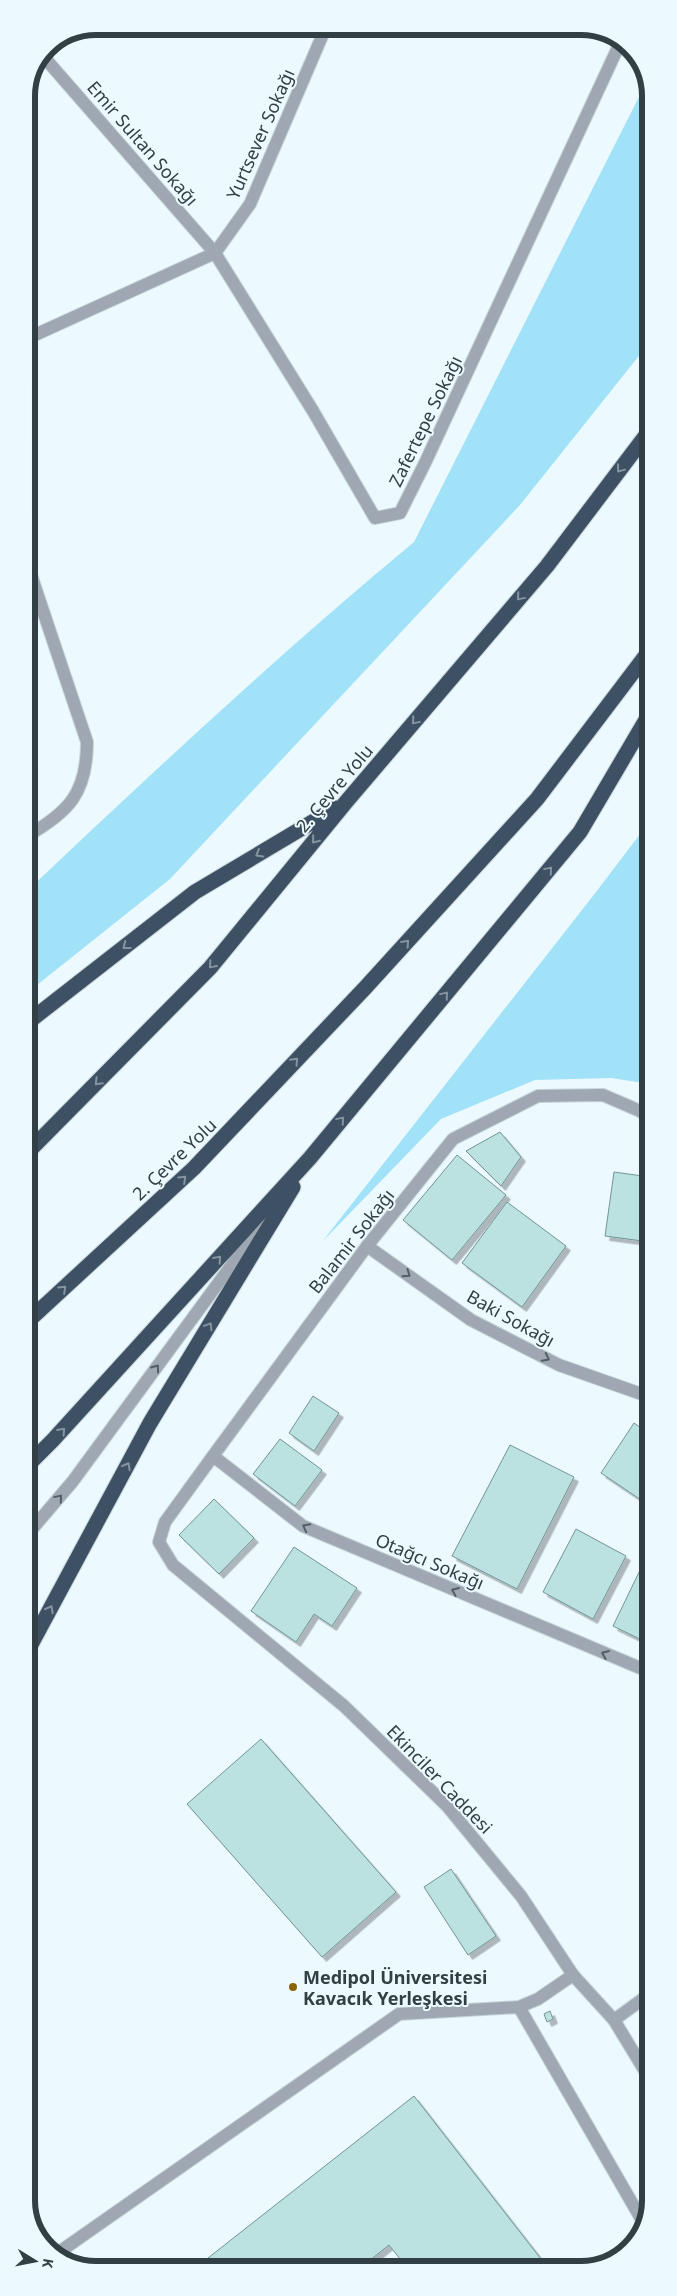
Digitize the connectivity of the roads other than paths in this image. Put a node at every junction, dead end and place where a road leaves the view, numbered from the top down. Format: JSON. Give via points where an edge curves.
{"nodes":[{"id":1,"x":322,"y":35,"type":"edge"},
{"id":2,"x":618,"y":48,"type":"edge"},
{"id":3,"x":47,"y":60,"type":"edge"},
{"id":4,"x":215,"y":253,"type":"junction"},
{"id":5,"x":35,"y":335,"type":"edge"},
{"id":6,"x":642,"y":441,"type":"edge"},
{"id":7,"x":35,"y":589,"type":"edge"},
{"id":8,"x":642,"y":661,"type":"edge"},
{"id":9,"x":642,"y":727,"type":"edge"},
{"id":10,"x":346,"y":802,"type":"junction"},
{"id":11,"x":35,"y":832,"type":"edge"},
{"id":12,"x":35,"y":1017,"type":"edge"},
{"id":13,"x":642,"y":1112,"type":"edge"},
{"id":14,"x":35,"y":1145,"type":"edge"},
{"id":15,"x":310,"y":1158,"type":"junction"},
{"id":16,"x":367,"y":1246,"type":"junction"},
{"id":17,"x":35,"y":1315,"type":"edge"},
{"id":18,"x":642,"y":1394,"type":"edge"},
{"id":19,"x":213,"y":1456,"type":"junction"},
{"id":20,"x":35,"y":1458,"type":"edge"},
{"id":21,"x":35,"y":1526,"type":"edge"},
{"id":22,"x":159,"y":1542,"type":"joint"},
{"id":23,"x":35,"y":1637,"type":"edge"},
{"id":24,"x":642,"y":1669,"type":"edge"},
{"id":25,"x":573,"y":1975,"type":"junction"},
{"id":26,"x":642,"y":2000,"type":"edge"},
{"id":27,"x":519,"y":2007,"type":"junction"},
{"id":28,"x":614,"y":2020,"type":"junction"},
{"id":29,"x":642,"y":2066,"type":"edge"},
{"id":30,"x":640,"y":2217,"type":"edge"},
{"id":31,"x":61,"y":2250,"type":"edge"}],
"edges":[{"from":1,"to":4,"type":"street","name":"Yurtsever Sokağı","via":[[250,204]]},
{"from":2,"to":4,"type":"street","name":"Zafertepe Sokağı","via":[[400,513],[375,518]]},
{"from":3,"to":4,"type":"street","name":"Emir Sultan Sokağı"},
{"from":4,"to":5,"type":"street","name":"Yurtsever Sokağı"},
{"from":6,"to":10,"type":"highway","name":"2. Çevre Yolu","one_way":true,"via":[[547,566]]},
{"from":7,"to":11,"type":"street","via":[[87,742],[87,759],[78,791],[67,808]]},
{"from":17,"to":8,"type":"highway","name":"2. Çevre Yolu","one_way":true,"via":[[194,1168],[365,988],[537,799]]},
{"from":15,"to":9,"type":"highway","one_way":true,"via":[[580,832]]},
{"from":10,"to":12,"type":"highway","one_way":true,"via":[[195,892]]},
{"from":10,"to":14,"type":"highway","name":"2. Çevre Yolu","one_way":true,"via":[[210,968]]},
{"from":13,"to":16,"type":"street","name":"Balamir Sokağı","via":[[603,1094],[538,1096],[453,1139]]},
{"from":20,"to":15,"type":"highway","one_way":true},
{"from":21,"to":15,"type":"street","one_way":true,"via":[[73,1481]]},
{"from":23,"to":15,"type":"highway","one_way":true,"via":[[150,1423]]},
{"from":16,"to":18,"type":"street","name":"Baki Sokağı","one_way":true,"via":[[471,1320],[559,1365]]},
{"from":16,"to":19,"type":"street","name":"Balamir Sokağı"},
{"from":19,"to":22,"type":"street","name":"Balamir Sokağı","via":[[165,1522]]},
{"from":24,"to":19,"type":"street","name":"Otağcı Sokağı","one_way":true,"via":[[303,1526]]},
{"from":22,"to":25,"type":"street","name":"Ekinciler Caddesi","via":[[173,1565],[344,1706],[447,1806],[521,1896]]},
{"from":25,"to":27,"type":"street","via":[[538,1999]]},
{"from":25,"to":28,"type":"street","name":"Ekinciler Caddesi"},
{"from":26,"to":28,"type":"street"},
{"from":27,"to":30,"type":"street"},
{"from":27,"to":31,"type":"street","via":[[399,2014]]},
{"from":28,"to":29,"type":"street","name":"Ekinciler Caddesi"}]}
